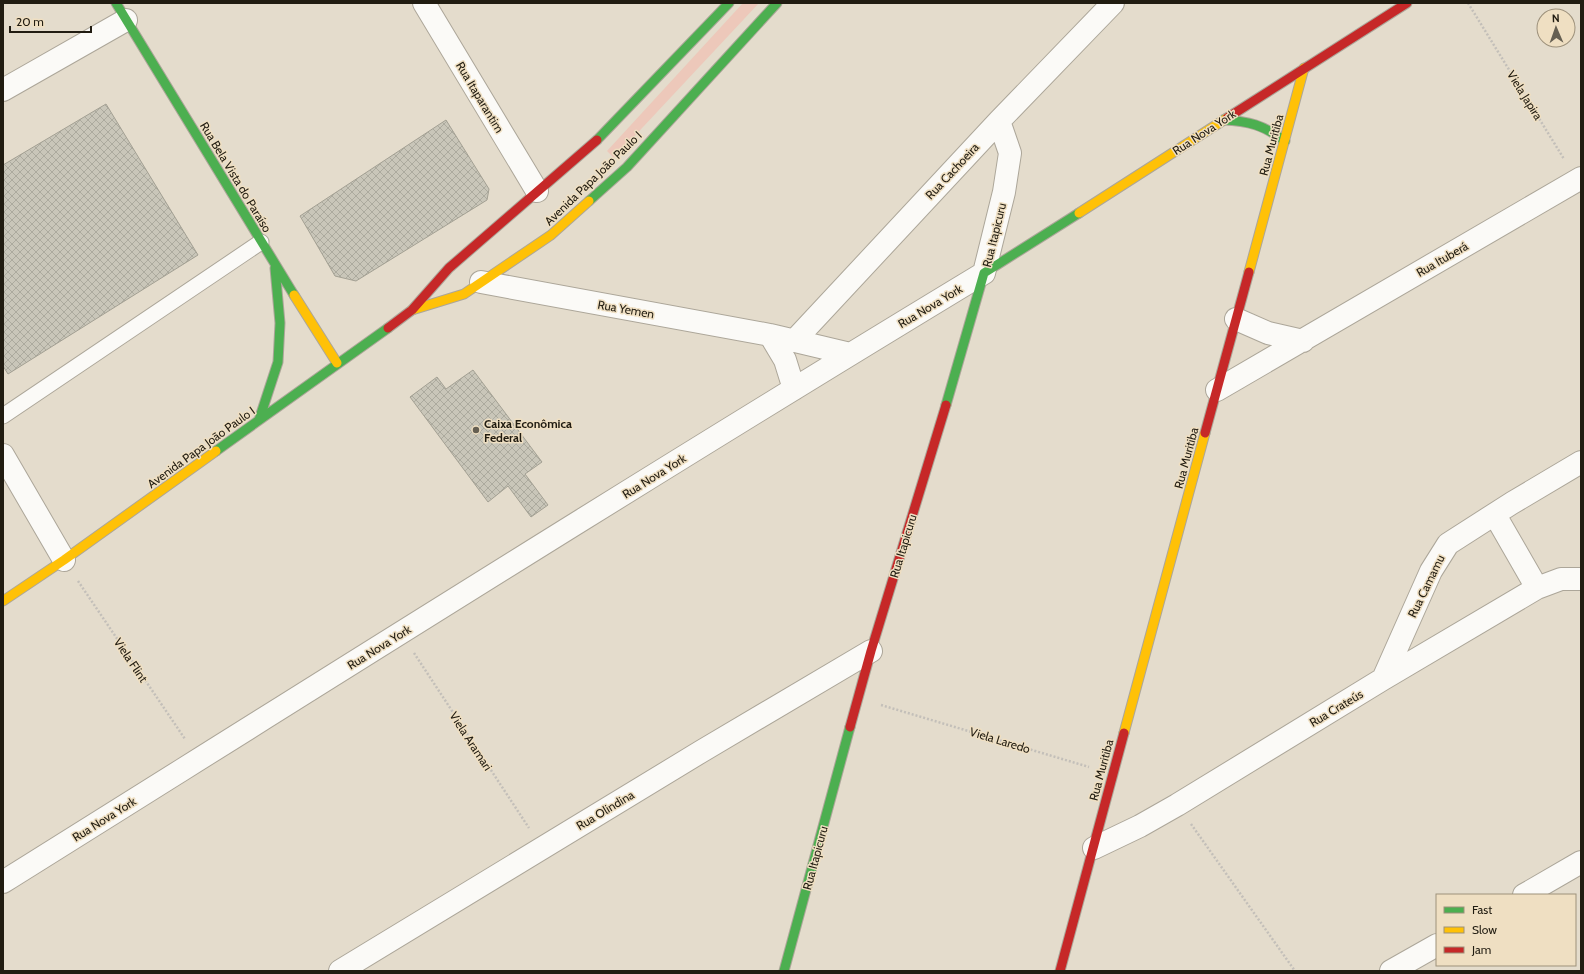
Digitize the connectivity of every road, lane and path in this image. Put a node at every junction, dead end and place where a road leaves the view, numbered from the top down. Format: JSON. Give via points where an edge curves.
{"nodes":[{"id":1,"x":424,"y":3,"type":"edge"},
{"id":2,"x":729,"y":3,"type":"edge"},
{"id":3,"x":777,"y":3,"type":"edge"},
{"id":4,"x":1113,"y":3,"type":"edge"},
{"id":5,"x":1407,"y":3,"type":"edge"},
{"id":6,"x":1468,"y":3,"type":"edge"},
{"id":7,"x":121,"y":11,"type":"edge"},
{"id":8,"x":1304,"y":68,"type":"junction"},
{"id":9,"x":3,"y":90,"type":"edge"},
{"id":10,"x":1223,"y":120,"type":"junction"},
{"id":11,"x":999,"y":121,"type":"junction"},
{"id":12,"x":1285,"y":141,"type":"junction"},
{"id":13,"x":1579,"y":179,"type":"edge"},
{"id":14,"x":537,"y":191,"type":"junction"},
{"id":15,"x":261,"y":242,"type":"junction"},
{"id":16,"x":274,"y":262,"type":"junction"},
{"id":17,"x":984,"y":273,"type":"junction"},
{"id":18,"x":482,"y":282,"type":"junction"},
{"id":19,"x":412,"y":310,"type":"junction"},
{"id":20,"x":1236,"y":319,"type":"junction"},
{"id":21,"x":770,"y":335,"type":"junction"},
{"id":22,"x":1303,"y":340,"type":"junction"},
{"id":23,"x":794,"y":341,"type":"junction"},
{"id":24,"x":850,"y":354,"type":"junction"},
{"id":25,"x":337,"y":364,"type":"junction"},
{"id":26,"x":794,"y":389,"type":"junction"},
{"id":27,"x":1217,"y":390,"type":"junction"},
{"id":28,"x":3,"y":416,"type":"edge"},
{"id":29,"x":259,"y":420,"type":"junction"},
{"id":30,"x":3,"y":455,"type":"edge"},
{"id":31,"x":1581,"y":462,"type":"edge"},
{"id":32,"x":1494,"y":515,"type":"junction"},
{"id":33,"x":64,"y":560,"type":"junction"},
{"id":34,"x":1581,"y":578,"type":"edge"},
{"id":35,"x":1537,"y":588,"type":"junction"},
{"id":36,"x":3,"y":601,"type":"edge"},
{"id":37,"x":400,"y":633,"type":"junction"},
{"id":38,"x":871,"y":651,"type":"junction"},
{"id":39,"x":1384,"y":679,"type":"junction"},
{"id":40,"x":886,"y":706,"type":"dead end"},
{"id":41,"x":198,"y":760,"type":"junction"},
{"id":42,"x":1113,"y":774,"type":"junction"},
{"id":43,"x":1177,"y":805,"type":"junction"},
{"id":44,"x":542,"y":848,"type":"junction"},
{"id":45,"x":1094,"y":848,"type":"junction"},
{"id":46,"x":1581,"y":862,"type":"edge"},
{"id":47,"x":3,"y":882,"type":"edge"},
{"id":48,"x":1526,"y":894,"type":"edge"},
{"id":49,"x":1436,"y":946,"type":"edge"},
{"id":50,"x":340,"y":971,"type":"edge"},
{"id":51,"x":784,"y":971,"type":"edge"},
{"id":52,"x":1060,"y":971,"type":"edge"},
{"id":53,"x":1295,"y":971,"type":"edge"},
{"id":54,"x":1391,"y":971,"type":"edge"}],
"edges":[{"from":1,"to":14,"type":"street","name":"Rua Itaparantim"},
{"from":2,"to":14,"type":"street","name":"Avenida Papa João Paulo I","via":[[597,140]]},
{"from":3,"to":18,"type":"street","name":"Avenida Papa João Paulo I","via":[[627,167],[551,235]]},
{"from":4,"to":11,"type":"street","name":"Rua Cachoeira"},
{"from":5,"to":8,"type":"street"},
{"from":6,"to":13,"type":"path","name":"Viela Japira"},
{"from":7,"to":9,"type":"street"},
{"from":7,"to":15,"type":"street","name":"Rua Bela Vista do Paraíso"},
{"from":8,"to":10,"type":"street","name":"Rua Nova York"},
{"from":8,"to":12,"type":"street","name":"Rua Muritiba"},
{"from":10,"to":12,"type":"street","via":[[1247,121],[1266,127]]},
{"from":10,"to":17,"type":"street","name":"Rua Nova York"},
{"from":11,"to":17,"type":"street","name":"Rua Itapicuru","via":[[1010,153],[1004,192]]},
{"from":11,"to":23,"type":"street","name":"Rua Cachoeira"},
{"from":12,"to":20,"type":"street","name":"Rua Muritiba"},
{"from":13,"to":22,"type":"street","name":"Rua Ituberá"},
{"from":14,"to":19,"type":"street","name":"Avenida Papa João Paulo I","via":[[449,268]]},
{"from":15,"to":16,"type":"street","name":"Rua Bela Vista do Paraíso"},
{"from":15,"to":28,"type":"lane"},
{"from":16,"to":25,"type":"street","name":"Rua Bela Vista do Paraíso"},
{"from":16,"to":29,"type":"street","via":[[280,323],[278,362]]},
{"from":17,"to":24,"type":"street","name":"Rua Nova York"},
{"from":17,"to":38,"type":"street","name":"Rua Itapicuru"},
{"from":18,"to":19,"type":"street","name":"Avenida Papa João Paulo I","via":[[464,294]]},
{"from":18,"to":21,"type":"street","name":"Rua Yemen"},
{"from":19,"to":25,"type":"street","name":"Avenida Papa João Paulo I"},
{"from":20,"to":22,"type":"street","via":[[1268,333]]},
{"from":20,"to":27,"type":"street","name":"Rua Muritiba"},
{"from":21,"to":23,"type":"street","name":"Rua Yemen"},
{"from":21,"to":26,"type":"street","via":[[785,360]]},
{"from":22,"to":27,"type":"street","name":"Rua Ituberá"},
{"from":23,"to":24,"type":"street","name":"Rua Yemen"},
{"from":24,"to":26,"type":"street","name":"Rua Nova York"},
{"from":25,"to":29,"type":"street","name":"Avenida Papa João Paulo I"},
{"from":26,"to":37,"type":"street","name":"Rua Nova York"},
{"from":27,"to":42,"type":"street","name":"Rua Muritiba"},
{"from":29,"to":33,"type":"street","name":"Avenida Papa João Paulo I"},
{"from":30,"to":33,"type":"street"},
{"from":31,"to":32,"type":"street","name":"Rua Camamu"},
{"from":32,"to":35,"type":"street"},
{"from":32,"to":39,"type":"street","name":"Rua Camamu","via":[[1448,544],[1431,571]]},
{"from":33,"to":36,"type":"street","name":"Avenida Papa João Paulo I"},
{"from":33,"to":41,"type":"path","name":"Viela Flint"},
{"from":34,"to":35,"type":"street","name":"Rua Crateús","via":[[1561,579]]},
{"from":35,"to":39,"type":"street","name":"Rua Crateús"},
{"from":37,"to":41,"type":"street","name":"Rua Nova York"},
{"from":37,"to":44,"type":"path","name":"Viela Aramari"},
{"from":38,"to":44,"type":"street","name":"Rua Olindina"},
{"from":38,"to":51,"type":"street","name":"Rua Itapicuru"},
{"from":39,"to":43,"type":"street","name":"Rua Crateús"},
{"from":40,"to":42,"type":"path","name":"Viela Laredo"},
{"from":41,"to":47,"type":"street","name":"Rua Nova York"},
{"from":42,"to":45,"type":"street","name":"Rua Muritiba"},
{"from":43,"to":45,"type":"street","name":"Rua Crateús"},
{"from":43,"to":53,"type":"path"},
{"from":44,"to":50,"type":"street","name":"Rua Olindina"},
{"from":45,"to":52,"type":"street","name":"Rua Muritiba"},
{"from":46,"to":48,"type":"street"},
{"from":49,"to":54,"type":"street"}]}
